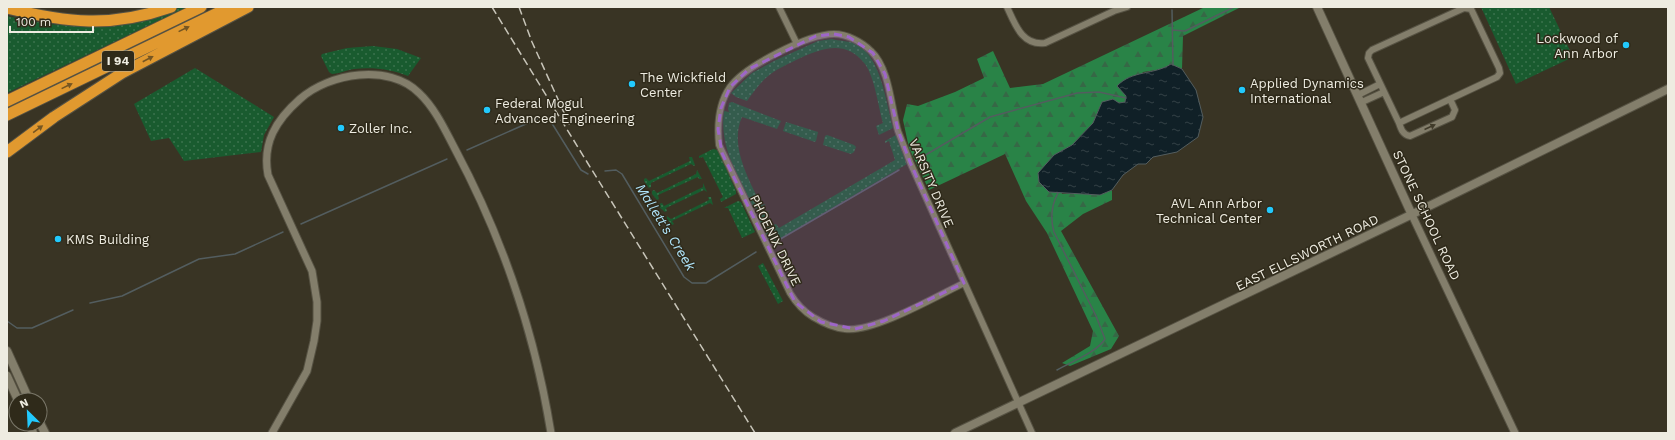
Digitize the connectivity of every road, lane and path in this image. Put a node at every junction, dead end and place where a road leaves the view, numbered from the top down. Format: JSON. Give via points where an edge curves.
{"nodes":[{"id":1,"x":171,"y":7,"type":"edge"},
{"id":2,"x":201,"y":7,"type":"edge"},
{"id":3,"x":230,"y":7,"type":"edge"},
{"id":4,"x":248,"y":7,"type":"edge"},
{"id":5,"x":779,"y":7,"type":"edge"},
{"id":6,"x":1007,"y":7,"type":"edge"},
{"id":7,"x":1127,"y":7,"type":"edge"},
{"id":8,"x":1317,"y":7,"type":"edge"},
{"id":9,"x":7,"y":8,"type":"edge"},
{"id":10,"x":797,"y":44,"type":"junction"},
{"id":11,"x":1380,"y":84,"type":"junction"},
{"id":12,"x":1668,"y":89,"type":"edge"},
{"id":13,"x":1384,"y":92,"type":"junction"},
{"id":14,"x":1360,"y":98,"type":"junction"},
{"id":15,"x":1450,"y":99,"type":"junction"},
{"id":16,"x":7,"y":100,"type":"edge"},
{"id":17,"x":7,"y":115,"type":"edge"},
{"id":18,"x":1399,"y":123,"type":"junction"},
{"id":19,"x":7,"y":152,"type":"edge"},
{"id":20,"x":1412,"y":215,"type":"junction"},
{"id":21,"x":964,"y":283,"type":"junction"},
{"id":22,"x":7,"y":352,"type":"edge"},
{"id":23,"x":17,"y":374,"type":"junction"},
{"id":24,"x":7,"y":378,"type":"edge"},
{"id":25,"x":14,"y":392,"type":"edge"},
{"id":26,"x":25,"y":392,"type":"edge"},
{"id":27,"x":1017,"y":403,"type":"junction"},
{"id":28,"x":272,"y":433,"type":"edge"},
{"id":29,"x":551,"y":433,"type":"edge"},
{"id":30,"x":955,"y":433,"type":"edge"},
{"id":31,"x":1032,"y":433,"type":"edge"},
{"id":32,"x":1515,"y":433,"type":"edge"}],
"edges":[{"from":1,"to":9,"type":"highway","via":[[138,16],[93,22],[45,18]]},
{"from":2,"to":16,"type":"highway","number":"I 94"},
{"from":17,"to":3,"type":"highway","number":"I 94","one_way":true},
{"from":19,"to":4,"type":"highway","one_way":true,"via":[[67,108],[122,73]]},
{"from":5,"to":10,"type":"street"},
{"from":6,"to":7,"type":"street","via":[[1022,36],[1038,44]]},
{"from":8,"to":14,"type":"main road","name":"STONE SCHOOL ROAD"},
{"from":10,"to":21,"type":"street","name":"VARSITY DRIVE","via":[[816,36],[834,34],[864,44],[878,60],[885,74],[898,130],[910,162]]},
{"from":10,"to":21,"type":"street","name":"PHOENIX DRIVE","via":[[759,63],[730,87],[721,108],[718,129],[722,153],[795,302],[821,322],[854,329],[884,321]]},
{"from":11,"to":13,"type":"street"},
{"from":11,"to":14,"type":"street"},
{"from":11,"to":15,"type":"street","via":[[1368,58],[1372,50],[1468,8],[1472,9],[1500,73],[1497,78]]},
{"from":12,"to":20,"type":"main road","name":"EAST ELLSWORTH ROAD"},
{"from":13,"to":14,"type":"street"},
{"from":13,"to":18,"type":"street"},
{"from":14,"to":20,"type":"main road","name":"STONE SCHOOL ROAD"},
{"from":15,"to":18,"type":"street"},
{"from":18,"to":15,"type":"street","one_way":true,"via":[[1406,136],[1410,136],[1452,117],[1455,110]]},
{"from":20,"to":27,"type":"main road","name":"EAST ELLSWORTH ROAD"},
{"from":20,"to":32,"type":"street","name":"STONE SCHOOL ROAD"},
{"from":21,"to":27,"type":"street","name":"VARSITY DRIVE"},
{"from":22,"to":23,"type":"main road"},
{"from":23,"to":24,"type":"street"},
{"from":23,"to":26,"type":"main road"},
{"from":24,"to":25,"type":"main road"},
{"from":27,"to":30,"type":"main road","name":"EAST ELLSWORTH ROAD"},
{"from":27,"to":31,"type":"street","name":"VARSITY DRIVE"},
{"from":28,"to":29,"type":"street","via":[[307,370],[315,334],[317,302],[312,271],[268,175],[268,143],[282,117],[313,90],[351,76],[373,75],[407,83],[419,92],[460,157],[493,228],[522,307]]}]}
